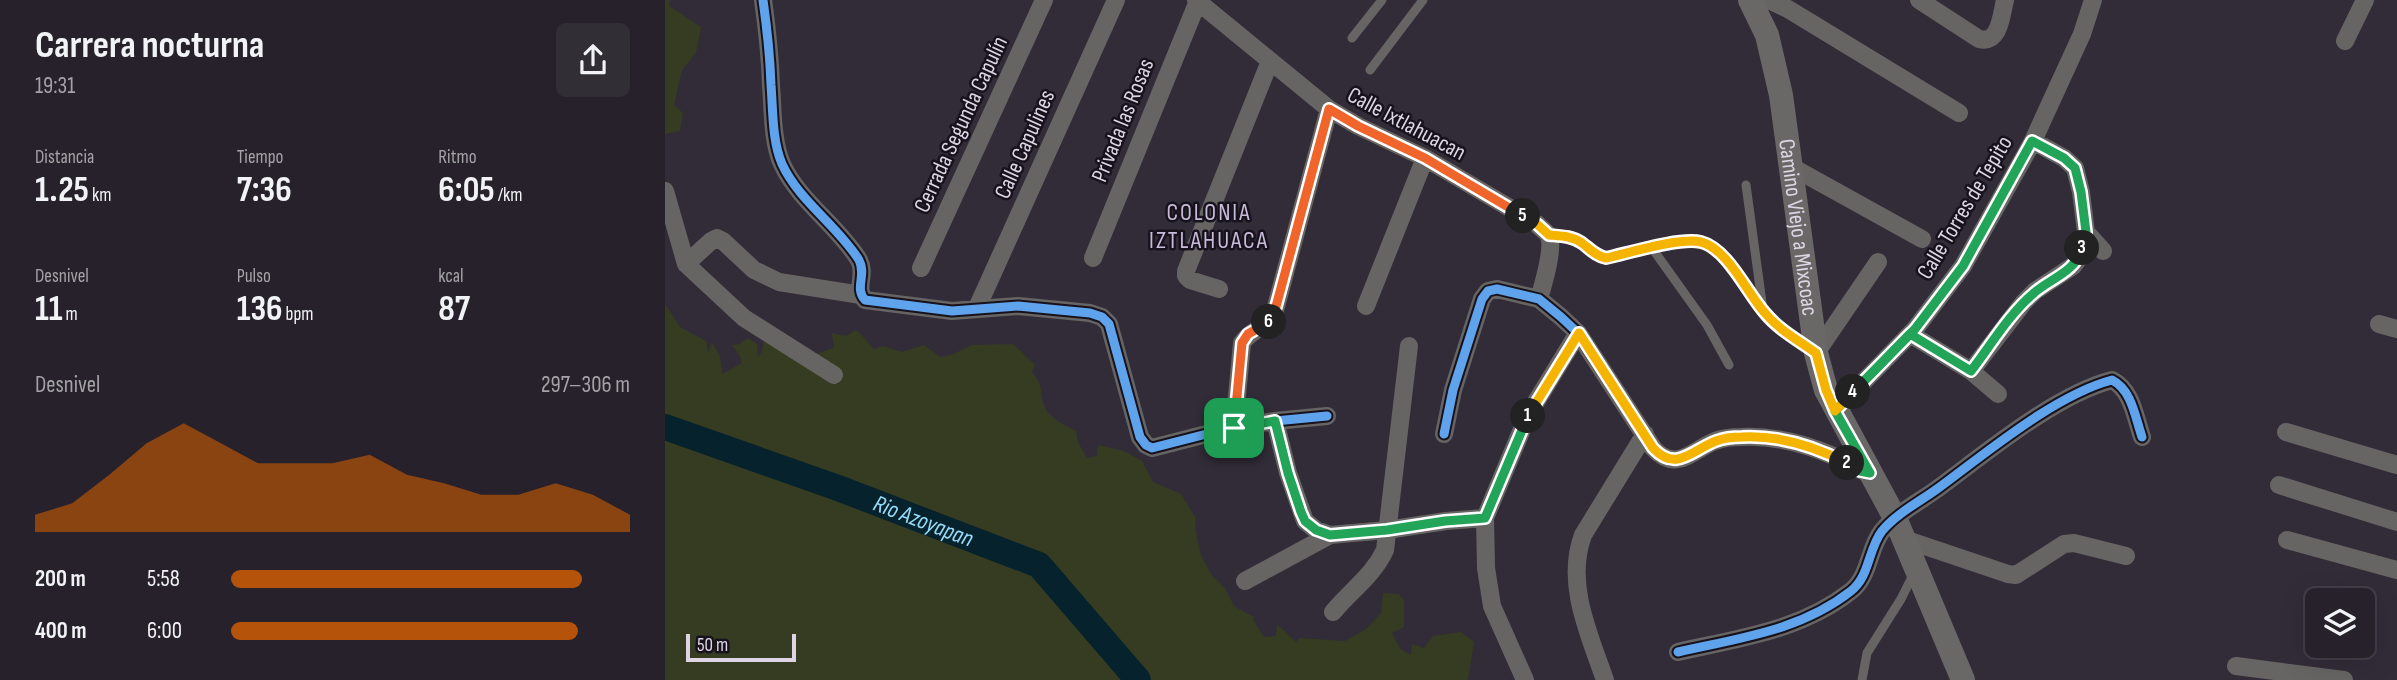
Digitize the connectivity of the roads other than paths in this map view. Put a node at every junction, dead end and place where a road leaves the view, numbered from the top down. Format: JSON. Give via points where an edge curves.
{"nodes":[{"id":1,"x":763,"y":0,"type":"edge"},
{"id":2,"x":1044,"y":0,"type":"edge"},
{"id":3,"x":1116,"y":0,"type":"edge"},
{"id":4,"x":1382,"y":0,"type":"edge"},
{"id":5,"x":1423,"y":0,"type":"edge"},
{"id":6,"x":1750,"y":0,"type":"edge"},
{"id":7,"x":1769,"y":0,"type":"edge"},
{"id":8,"x":1919,"y":0,"type":"edge"},
{"id":9,"x":2005,"y":0,"type":"edge"},
{"id":10,"x":2093,"y":0,"type":"edge"},
{"id":11,"x":2365,"y":0,"type":"edge"},
{"id":12,"x":1197,"y":1,"type":"edge"},
{"id":13,"x":1352,"y":38,"type":"dead end"},
{"id":14,"x":2345,"y":41,"type":"dead end"},
{"id":15,"x":1270,"y":61,"type":"junction"},
{"id":16,"x":1370,"y":70,"type":"dead end"},
{"id":17,"x":1329,"y":109,"type":"junction"},
{"id":18,"x":1959,"y":113,"type":"dead end"},
{"id":19,"x":2032,"y":141,"type":"junction"},
{"id":20,"x":1425,"y":158,"type":"junction"},
{"id":21,"x":1792,"y":167,"type":"junction"},
{"id":22,"x":1746,"y":185,"type":"dead end"},
{"id":23,"x":665,"y":191,"type":"edge"},
{"id":24,"x":2086,"y":232,"type":"junction"},
{"id":25,"x":1549,"y":235,"type":"junction"},
{"id":26,"x":1922,"y":239,"type":"dead end"},
{"id":27,"x":1652,"y":248,"type":"junction"},
{"id":28,"x":2103,"y":251,"type":"dead end"},
{"id":29,"x":1093,"y":258,"type":"dead end"},
{"id":30,"x":1878,"y":262,"type":"dead end"},
{"id":31,"x":686,"y":264,"type":"junction"},
{"id":32,"x":921,"y":268,"type":"dead end"},
{"id":33,"x":1219,"y":289,"type":"dead end"},
{"id":34,"x":861,"y":295,"type":"junction"},
{"id":35,"x":1539,"y":299,"type":"junction"},
{"id":36,"x":1366,"y":306,"type":"dead end"},
{"id":37,"x":977,"y":308,"type":"junction"},
{"id":38,"x":1763,"y":312,"type":"junction"},
{"id":39,"x":1579,"y":333,"type":"junction"},
{"id":40,"x":1910,"y":334,"type":"junction"},
{"id":41,"x":1409,"y":346,"type":"dead end"},
{"id":42,"x":1816,"y":353,"type":"junction"},
{"id":43,"x":1729,"y":365,"type":"dead end"},
{"id":44,"x":1971,"y":371,"type":"junction"},
{"id":45,"x":834,"y":375,"type":"dead end"},
{"id":46,"x":1998,"y":394,"type":"dead end"},
{"id":47,"x":1835,"y":411,"type":"junction"},
{"id":48,"x":1327,"y":416,"type":"dead end"},
{"id":49,"x":1275,"y":421,"type":"junction"},
{"id":50,"x":1234,"y":428,"type":"junction"},
{"id":51,"x":2286,"y":432,"type":"dead end"},
{"id":52,"x":1444,"y":434,"type":"dead end"},
{"id":53,"x":1645,"y":434,"type":"junction"},
{"id":54,"x":2142,"y":437,"type":"dead end"},
{"id":55,"x":2397,"y":465,"type":"edge"},
{"id":56,"x":1870,"y":473,"type":"junction"},
{"id":57,"x":2279,"y":485,"type":"dead end"},
{"id":58,"x":1485,"y":518,"type":"junction"},
{"id":59,"x":2397,"y":522,"type":"edge"},
{"id":60,"x":1899,"y":527,"type":"junction"},
{"id":61,"x":1387,"y":530,"type":"junction"},
{"id":62,"x":1330,"y":535,"type":"junction"},
{"id":63,"x":2287,"y":540,"type":"dead end"},
{"id":64,"x":2126,"y":556,"type":"dead end"},
{"id":65,"x":1917,"y":567,"type":"junction"},
{"id":66,"x":2397,"y":570,"type":"edge"},
{"id":67,"x":1245,"y":581,"type":"dead end"},
{"id":68,"x":1333,"y":612,"type":"dead end"},
{"id":69,"x":1678,"y":652,"type":"dead end"},
{"id":70,"x":2236,"y":666,"type":"dead end"},
{"id":71,"x":1525,"y":680,"type":"edge"},
{"id":72,"x":1605,"y":680,"type":"edge"},
{"id":73,"x":1862,"y":680,"type":"edge"},
{"id":74,"x":1963,"y":680,"type":"edge"},
{"id":75,"x":2344,"y":680,"type":"edge"}],
"edges":[{"from":1,"to":34,"type":"street","via":[[778,153],[792,181],[858,259],[863,276]]},
{"from":2,"to":32,"type":"street","name":"Cerrada Segunda Capulín"},
{"from":3,"to":37,"type":"street","name":"Calle Capulines"},
{"from":4,"to":13,"type":"lane"},
{"from":5,"to":16,"type":"lane"},
{"from":6,"to":21,"type":"main road","name":"Camino Viejo a Mixcoac","via":[[1767,35]]},
{"from":7,"to":18,"type":"street"},
{"from":8,"to":9,"type":"street","via":[[1987,40],[1996,34]]},
{"from":10,"to":19,"type":"street","name":"Calle Torres de Tepito"},
{"from":11,"to":14,"type":"street"},
{"from":12,"to":15,"type":"street","name":"Calle Ixtlahuacan"},
{"from":12,"to":29,"type":"street","name":"Privada las Rosas"},
{"from":15,"to":17,"type":"street","name":"Calle Ixtlahuacan"},
{"from":15,"to":33,"type":"street","via":[[1186,271],[1191,280]]},
{"from":17,"to":20,"type":"street","name":"Calle Ixtlahuacan"},
{"from":17,"to":50,"type":"street","via":[[1274,314],[1242,343]]},
{"from":19,"to":24,"type":"street","via":[[2075,168]]},
{"from":19,"to":40,"type":"street","name":"Calle Torres de Tepito","via":[[1963,266]]},
{"from":20,"to":25,"type":"street","name":"Calle Ixtlahuacan"},
{"from":20,"to":36,"type":"street"},
{"from":21,"to":26,"type":"street"},
{"from":21,"to":42,"type":"main road","name":"Camino Viejo a Mixcoac"},
{"from":22,"to":38,"type":"lane"},
{"from":23,"to":31,"type":"street"},
{"from":24,"to":28,"type":"street"},
{"from":24,"to":44,"type":"street","via":[[2073,266],[2024,302]]},
{"from":25,"to":27,"type":"lane","via":[[1579,241],[1606,258]]},
{"from":25,"to":35,"type":"street"},
{"from":27,"to":38,"type":"lane","via":[[1689,242],[1709,245]]},
{"from":27,"to":43,"type":"lane","via":[[1707,325]]},
{"from":30,"to":42,"type":"street"},
{"from":31,"to":34,"type":"street","via":[[717,238],[754,270],[779,282]]},
{"from":31,"to":45,"type":"street","via":[[744,318]]},
{"from":34,"to":37,"type":"street","via":[[952,311]]},
{"from":35,"to":39,"type":"street"},
{"from":35,"to":52,"type":"street","via":[[1497,289],[1482,299]]},
{"from":37,"to":50,"type":"street","via":[[1018,306],[1102,317],[1146,445],[1157,448]]},
{"from":38,"to":42,"type":"lane"},
{"from":39,"to":53,"type":"street"},
{"from":39,"to":58,"type":"street","via":[[1528,415]]},
{"from":40,"to":44,"type":"street"},
{"from":40,"to":47,"type":"street","name":"Calle Torres de Tepito"},
{"from":41,"to":61,"type":"street"},
{"from":42,"to":47,"type":"main road","name":"Camino Viejo a Mixcoac"},
{"from":44,"to":46,"type":"street"},
{"from":47,"to":56,"type":"main road","name":"Camino Viejo a Mixcoac"},
{"from":48,"to":49,"type":"street"},
{"from":49,"to":50,"type":"street"},
{"from":49,"to":62,"type":"street","via":[[1305,521]]},
{"from":51,"to":55,"type":"street"},
{"from":53,"to":56,"type":"street","via":[[1658,454],[1669,459],[1678,460],[1728,438],[1778,438]]},
{"from":53,"to":72,"type":"street","via":[[1578,549],[1577,587]]},
{"from":54,"to":60,"type":"street","via":[[2120,384],[2112,380],[2097,384],[2036,418]]},
{"from":56,"to":60,"type":"main road","name":"Camino Viejo a Mixcoac"},
{"from":57,"to":59,"type":"street"},
{"from":58,"to":61,"type":"street"},
{"from":58,"to":71,"type":"street","via":[[1492,606]]},
{"from":60,"to":64,"type":"street","via":[[1910,541],[2008,574],[2016,575],[2064,544]]},
{"from":60,"to":65,"type":"main road","name":"Camino Viejo a Mixcoac"},
{"from":60,"to":69,"type":"street","via":[[1873,544],[1865,572],[1854,589],[1824,609],[1784,628]]},
{"from":61,"to":62,"type":"street"},
{"from":61,"to":68,"type":"street","via":[[1378,566]]},
{"from":62,"to":67,"type":"street"},
{"from":63,"to":66,"type":"street"},
{"from":65,"to":73,"type":"lane","via":[[1867,653]]},
{"from":65,"to":74,"type":"main road","name":"Camino Viejo a Mixcoac"},
{"from":70,"to":75,"type":"street"}]}
